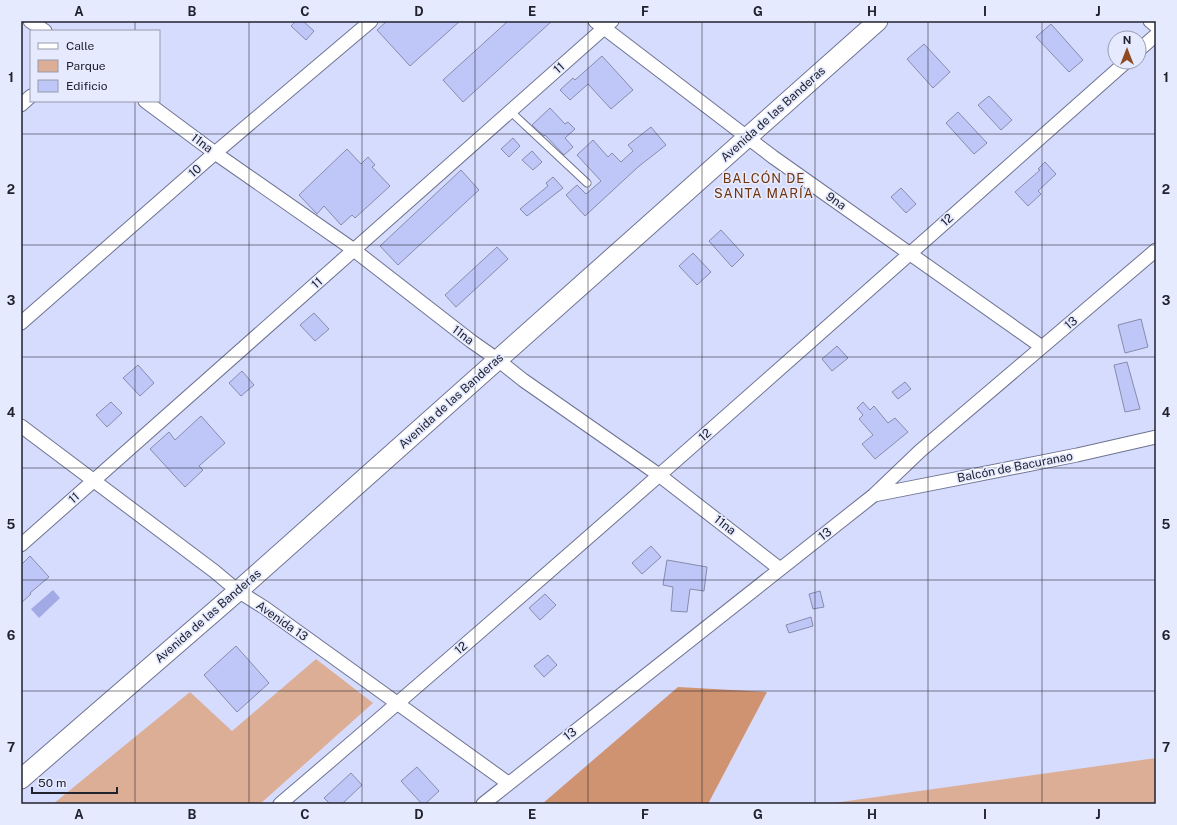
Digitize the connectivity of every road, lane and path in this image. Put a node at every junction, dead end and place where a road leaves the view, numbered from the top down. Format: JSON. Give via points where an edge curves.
{"nodes":[{"id":1,"x":30,"y":21,"type":"edge"},
{"id":2,"x":371,"y":21,"type":"edge"},
{"id":3,"x":878,"y":21,"type":"edge"},
{"id":4,"x":1150,"y":21,"type":"edge"},
{"id":5,"x":604,"y":23,"type":"edge"},
{"id":6,"x":1156,"y":26,"type":"edge"},
{"id":7,"x":44,"y":30,"type":"edge"},
{"id":8,"x":1156,"y":35,"type":"edge"},
{"id":9,"x":1147,"y":43,"type":"edge"},
{"id":10,"x":1117,"y":70,"type":"edge"},
{"id":11,"x":30,"y":97,"type":"edge"},
{"id":12,"x":146,"y":102,"type":"edge"},
{"id":13,"x":21,"y":105,"type":"edge"},
{"id":14,"x":510,"y":111,"type":"junction"},
{"id":15,"x":747,"y":137,"type":"junction"},
{"id":16,"x":215,"y":153,"type":"junction"},
{"id":17,"x":587,"y":183,"type":"dead end"},
{"id":18,"x":354,"y":250,"type":"junction"},
{"id":19,"x":1156,"y":250,"type":"edge"},
{"id":20,"x":910,"y":252,"type":"junction"},
{"id":21,"x":21,"y":323,"type":"edge"},
{"id":22,"x":1042,"y":347,"type":"junction"},
{"id":23,"x":498,"y":360,"type":"junction"},
{"id":24,"x":21,"y":426,"type":"edge"},
{"id":25,"x":1156,"y":436,"type":"edge"},
{"id":26,"x":659,"y":475,"type":"junction"},
{"id":27,"x":94,"y":481,"type":"junction"},
{"id":28,"x":874,"y":495,"type":"junction"},
{"id":29,"x":21,"y":545,"type":"edge"},
{"id":30,"x":780,"y":569,"type":"junction"},
{"id":31,"x":238,"y":591,"type":"junction"},
{"id":32,"x":398,"y":704,"type":"junction"},
{"id":33,"x":21,"y":779,"type":"edge"},
{"id":34,"x":508,"y":783,"type":"junction"},
{"id":35,"x":280,"y":804,"type":"edge"},
{"id":36,"x":483,"y":804,"type":"edge"}],
"edges":[{"from":1,"to":7,"type":"street"},
{"from":2,"to":16,"type":"street","name":"10"},
{"from":3,"to":15,"type":"street","name":"Avenida de las Banderas"},
{"from":4,"to":6,"type":"street"},
{"from":5,"to":14,"type":"street","name":"11"},
{"from":5,"to":15,"type":"street","name":"9na"},
{"from":8,"to":9,"type":"street"},
{"from":10,"to":20,"type":"street","name":"12"},
{"from":11,"to":13,"type":"street"},
{"from":12,"to":16,"type":"street","name":"11na"},
{"from":14,"to":17,"type":"lane"},
{"from":14,"to":18,"type":"street","name":"11"},
{"from":15,"to":20,"type":"street","name":"9na"},
{"from":15,"to":23,"type":"street","name":"Avenida de las Banderas"},
{"from":16,"to":18,"type":"street","name":"11na"},
{"from":16,"to":21,"type":"street","name":"10"},
{"from":18,"to":23,"type":"street","name":"11na"},
{"from":18,"to":27,"type":"street","name":"11"},
{"from":19,"to":22,"type":"street","name":"13"},
{"from":20,"to":22,"type":"street","name":"9na"},
{"from":20,"to":26,"type":"street","name":"12"},
{"from":22,"to":28,"type":"street","name":"13","via":[[920,451]]},
{"from":23,"to":26,"type":"street","name":"11na"},
{"from":23,"to":31,"type":"street","name":"Avenida de las Banderas"},
{"from":24,"to":27,"type":"street","name":"Avenida 13"},
{"from":25,"to":28,"type":"street","name":"Balcón de Bacuranao","via":[[1076,455]]},
{"from":26,"to":30,"type":"street","name":"11na"},
{"from":26,"to":32,"type":"street","name":"12"},
{"from":27,"to":29,"type":"street","name":"11"},
{"from":27,"to":31,"type":"street","name":"Avenida 13","via":[[214,570]]},
{"from":28,"to":30,"type":"street","name":"13"},
{"from":30,"to":34,"type":"street","name":"13"},
{"from":31,"to":32,"type":"street","name":"Avenida 13"},
{"from":31,"to":33,"type":"street","name":"Avenida de las Banderas"},
{"from":32,"to":34,"type":"street","name":"Avenida 13"},
{"from":32,"to":35,"type":"street","name":"12"},
{"from":34,"to":36,"type":"street","name":"13"}]}
